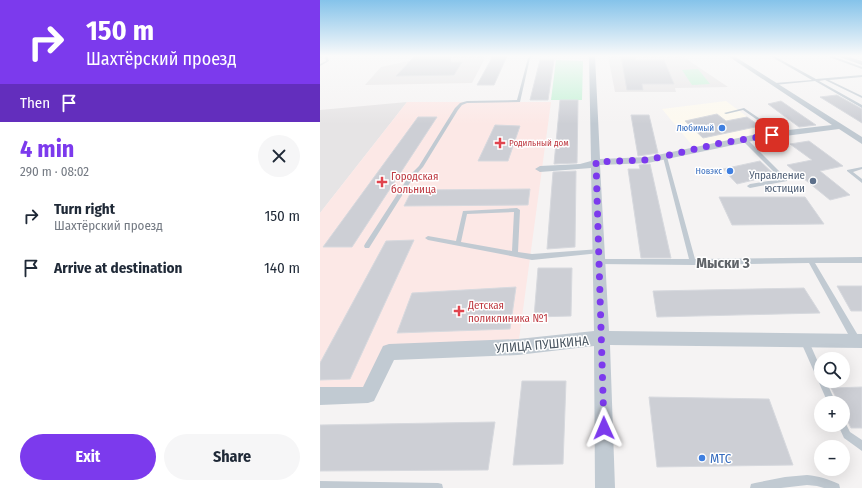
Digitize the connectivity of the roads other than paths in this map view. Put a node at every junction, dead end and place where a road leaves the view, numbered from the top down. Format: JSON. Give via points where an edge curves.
{"nodes":[{"id":1,"x":524,"y":79,"type":"edge"},
{"id":2,"x":592,"y":79,"type":"edge"},
{"id":3,"x":767,"y":79,"type":"edge"},
{"id":4,"x":825,"y":79,"type":"joint"},
{"id":5,"x":814,"y":80,"type":"junction"},
{"id":6,"x":775,"y":84,"type":"junction"},
{"id":7,"x":862,"y":97,"type":"edge"},
{"id":8,"x":862,"y":107,"type":"edge"},
{"id":9,"x":726,"y":114,"type":"dead end"},
{"id":10,"x":839,"y":126,"type":"junction"},
{"id":11,"x":780,"y":134,"type":"junction"},
{"id":12,"x":744,"y":139,"type":"junction"},
{"id":13,"x":862,"y":142,"type":"edge"},
{"id":14,"x":665,"y":157,"type":"junction"},
{"id":15,"x":596,"y":162,"type":"junction"},
{"id":16,"x":862,"y":168,"type":"edge"},
{"id":17,"x":540,"y":169,"type":"dead end"},
{"id":18,"x":862,"y":181,"type":"edge"},
{"id":19,"x":750,"y":186,"type":"dead end"},
{"id":20,"x":428,"y":238,"type":"dead end"},
{"id":21,"x":458,"y":242,"type":"junction"},
{"id":22,"x":368,"y":246,"type":"dead end"},
{"id":23,"x":516,"y":254,"type":"junction"},
{"id":24,"x":600,"y":257,"type":"junction"},
{"id":25,"x":862,"y":260,"type":"edge"},
{"id":26,"x":811,"y":261,"type":"junction"},
{"id":27,"x":693,"y":262,"type":"junction"},
{"id":28,"x":601,"y":338,"type":"junction"},
{"id":29,"x":804,"y":340,"type":"junction"},
{"id":30,"x":859,"y":341,"type":"edge"},
{"id":31,"x":814,"y":362,"type":"edge"},
{"id":32,"x":320,"y":396,"type":"edge"},
{"id":33,"x":845,"y":432,"type":"edge"},
{"id":34,"x":862,"y":446,"type":"edge"},
{"id":35,"x":320,"y":486,"type":"edge"},
{"id":36,"x":438,"y":488,"type":"edge"},
{"id":37,"x":605,"y":488,"type":"edge"},
{"id":38,"x":755,"y":488,"type":"edge"},
{"id":39,"x":835,"y":488,"type":"edge"}],
"edges":[{"from":1,"to":22,"type":"lane","via":[[519,101],[467,102],[456,109]]},
{"from":2,"to":15,"type":"street"},
{"from":3,"to":6,"type":"street"},
{"from":4,"to":5,"type":"lane"},
{"from":4,"to":7,"type":"lane"},
{"from":5,"to":6,"type":"lane"},
{"from":5,"to":8,"type":"lane"},
{"from":6,"to":10,"type":"street"},
{"from":9,"to":11,"type":"lane","via":[[744,109]]},
{"from":10,"to":11,"type":"street"},
{"from":10,"to":13,"type":"street"},
{"from":11,"to":12,"type":"street"},
{"from":12,"to":14,"type":"street"},
{"from":12,"to":19,"type":"lane","via":[[785,180]]},
{"from":14,"to":15,"type":"street"},
{"from":14,"to":27,"type":"lane"},
{"from":15,"to":17,"type":"street","via":[[580,167]]},
{"from":15,"to":24,"type":"street"},
{"from":16,"to":18,"type":"lane","via":[[849,171]]},
{"from":20,"to":21,"type":"lane"},
{"from":21,"to":23,"type":"lane"},
{"from":21,"to":23,"type":"lane","via":[[465,212],[517,210]]},
{"from":23,"to":24,"type":"lane","via":[[532,257]]},
{"from":24,"to":27,"type":"lane"},
{"from":24,"to":28,"type":"street"},
{"from":25,"to":26,"type":"lane"},
{"from":26,"to":27,"type":"lane"},
{"from":26,"to":30,"type":"lane"},
{"from":28,"to":29,"type":"street","name":"УЛИЦА ПУШКИНА"},
{"from":28,"to":32,"type":"street","name":"УЛИЦА ПУШКИНА","via":[[518,347],[389,352],[368,395]]},
{"from":28,"to":37,"type":"street"},
{"from":29,"to":30,"type":"street","name":"УЛИЦА ПУШКИНА"},
{"from":29,"to":31,"type":"lane"},
{"from":33,"to":34,"type":"lane"},
{"from":35,"to":36,"type":"lane"},
{"from":38,"to":39,"type":"lane","via":[[810,480],[827,483]]}]}
